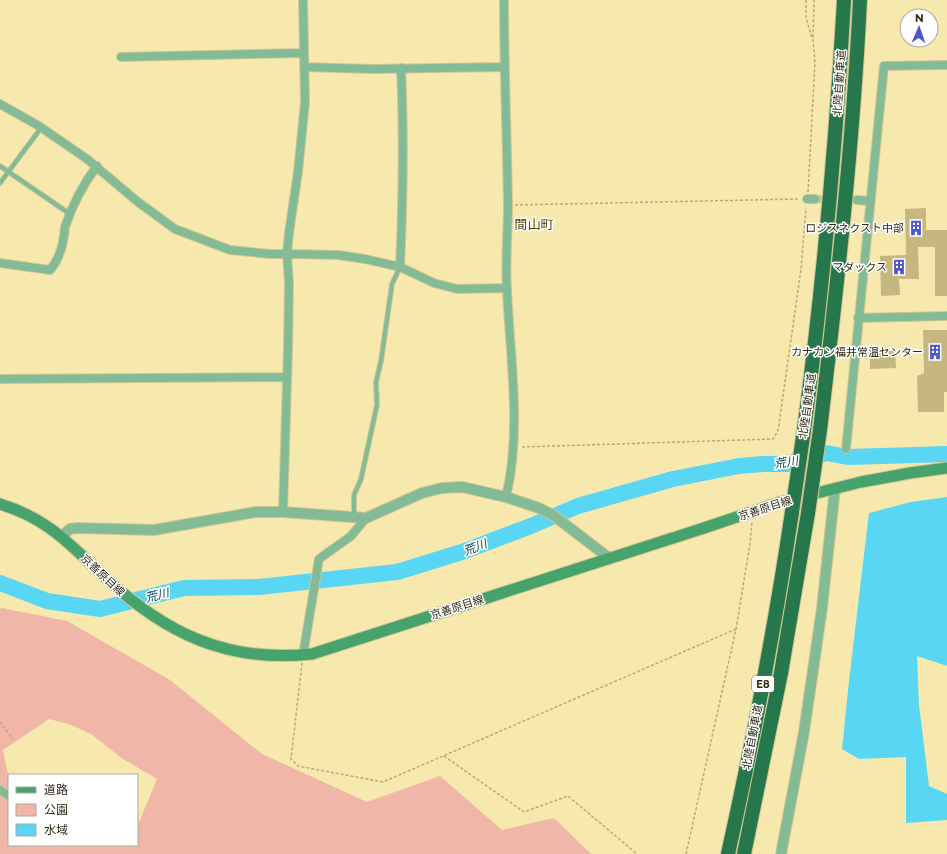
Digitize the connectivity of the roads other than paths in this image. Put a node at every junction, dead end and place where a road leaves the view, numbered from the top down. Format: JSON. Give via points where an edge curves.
{"nodes":[{"id":1,"x":303,"y":0,"type":"edge"},
{"id":2,"x":504,"y":0,"type":"edge"},
{"id":3,"x":834,"y":0,"type":"edge"},
{"id":4,"x":844,"y":0,"type":"edge"},
{"id":5,"x":860,"y":0,"type":"edge"},
{"id":6,"x":864,"y":0,"type":"edge"},
{"id":7,"x":304,"y":53,"type":"junction"},
{"id":8,"x":121,"y":57,"type":"dead end"},
{"id":9,"x":947,"y":65,"type":"edge"},
{"id":10,"x":304,"y":67,"type":"junction"},
{"id":11,"x":504,"y":67,"type":"junction"},
{"id":12,"x":401,"y":68,"type":"junction"},
{"id":13,"x":854,"y":102,"type":"junction"},
{"id":14,"x":0,"y":104,"type":"edge"},
{"id":15,"x":41,"y":128,"type":"junction"},
{"id":16,"x":0,"y":166,"type":"edge"},
{"id":17,"x":97,"y":166,"type":"junction"},
{"id":18,"x":8,"y":172,"type":"junction"},
{"id":19,"x":0,"y":184,"type":"edge"},
{"id":20,"x":831,"y":187,"type":"junction"},
{"id":21,"x":857,"y":200,"type":"tunnel mouth"},
{"id":22,"x":870,"y":200,"type":"junction"},
{"id":23,"x":70,"y":214,"type":"junction"},
{"id":24,"x":287,"y":254,"type":"junction"},
{"id":25,"x":0,"y":262,"type":"edge"},
{"id":26,"x":400,"y":267,"type":"junction"},
{"id":27,"x":506,"y":288,"type":"junction"},
{"id":28,"x":947,"y":316,"type":"edge"},
{"id":29,"x":858,"y":318,"type":"junction"},
{"id":30,"x":286,"y":377,"type":"junction"},
{"id":31,"x":0,"y":379,"type":"edge"},
{"id":32,"x":846,"y":449,"type":"dead end"},
{"id":33,"x":947,"y":468,"type":"edge"},
{"id":34,"x":835,"y":488,"type":"junction"},
{"id":35,"x":506,"y":497,"type":"junction"},
{"id":36,"x":0,"y":504,"type":"edge"},
{"id":37,"x":283,"y":512,"type":"junction"},
{"id":38,"x":354,"y":518,"type":"junction"},
{"id":39,"x":366,"y":518,"type":"junction"},
{"id":40,"x":62,"y":536,"type":"junction"},
{"id":41,"x":609,"y":558,"type":"junction"},
{"id":42,"x":303,"y":655,"type":"junction"},
{"id":43,"x":728,"y":854,"type":"edge"},
{"id":44,"x":744,"y":854,"type":"edge"},
{"id":45,"x":781,"y":854,"type":"edge"}],
"edges":[{"from":1,"to":7,"type":"street"},
{"from":2,"to":11,"type":"street"},
{"from":3,"to":20,"type":"highway"},
{"from":4,"to":20,"type":"highway","name":"北陸自動車道","number":"E8"},
{"from":5,"to":13,"type":"highway","name":"北陸自動車道"},
{"from":6,"to":13,"type":"highway"},
{"from":7,"to":8,"type":"street"},
{"from":7,"to":10,"type":"street"},
{"from":9,"to":22,"type":"street","via":[[884,66]]},
{"from":10,"to":12,"type":"street"},
{"from":10,"to":24,"type":"street","via":[[305,102]]},
{"from":11,"to":12,"type":"street"},
{"from":11,"to":27,"type":"street","via":[[508,205]]},
{"from":12,"to":26,"type":"street","via":[[404,138]]},
{"from":13,"to":44,"type":"highway","name":"北陸自動車道","number":"E8","bridge":true,"via":[[836,291],[808,513],[781,673]]},
{"from":14,"to":15,"type":"street"},
{"from":15,"to":17,"type":"street"},
{"from":15,"to":18,"type":"lane"},
{"from":16,"to":18,"type":"lane"},
{"from":17,"to":23,"type":"street"},
{"from":17,"to":24,"type":"street","via":[[138,202],[175,229],[230,250]]},
{"from":18,"to":19,"type":"lane"},
{"from":18,"to":23,"type":"lane"},
{"from":20,"to":43,"type":"highway","name":"北陸自動車道","number":"E8","bridge":true,"via":[[814,358],[781,585]]},
{"from":21,"to":22,"type":"street"},
{"from":22,"to":29,"type":"street"},
{"from":23,"to":25,"type":"street","via":[[57,263],[50,270]]},
{"from":24,"to":26,"type":"street","via":[[338,255]]},
{"from":24,"to":30,"type":"street","via":[[289,283]]},
{"from":26,"to":27,"type":"street","via":[[434,283],[457,289]]},
{"from":26,"to":38,"type":"lane","via":[[392,284],[376,382],[377,405],[361,479],[354,495]]},
{"from":27,"to":35,"type":"street","via":[[513,387],[513,448]]},
{"from":28,"to":29,"type":"street"},
{"from":29,"to":32,"type":"street"},
{"from":30,"to":31,"type":"street"},
{"from":30,"to":37,"type":"street"},
{"from":33,"to":34,"type":"main road","name":"京善原目線"},
{"from":34,"to":41,"type":"main road","name":"京善原目線","via":[[781,502]]},
{"from":34,"to":45,"type":"street","via":[[822,608],[804,732]]},
{"from":35,"to":39,"type":"street","via":[[462,487],[442,488],[422,493]]},
{"from":35,"to":41,"type":"street","via":[[553,515]]},
{"from":36,"to":40,"type":"main road","name":"京善原目線","via":[[29,515]]},
{"from":37,"to":38,"type":"street"},
{"from":37,"to":40,"type":"street","via":[[256,512],[154,530],[77,528],[70,529]]},
{"from":38,"to":39,"type":"street"},
{"from":39,"to":42,"type":"street","via":[[351,536],[319,559]]},
{"from":40,"to":42,"type":"main road","name":"京善原目線","via":[[144,610],[175,630],[212,645],[253,653]]},
{"from":41,"to":42,"type":"main road","name":"京善原目線"}]}
